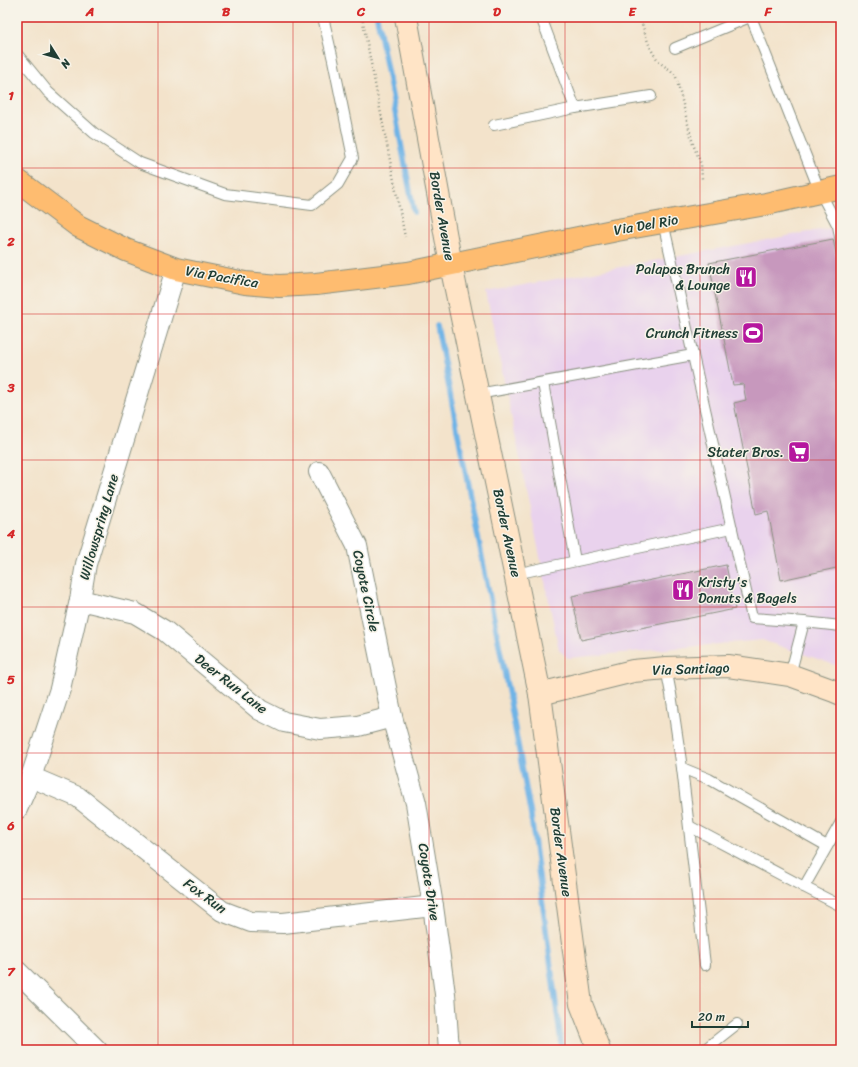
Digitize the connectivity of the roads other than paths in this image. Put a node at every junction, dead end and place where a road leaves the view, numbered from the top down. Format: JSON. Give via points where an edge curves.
{"nodes":[{"id":1,"x":322,"y":17,"type":"edge"},
{"id":2,"x":406,"y":17,"type":"edge"},
{"id":3,"x":541,"y":17,"type":"edge"},
{"id":4,"x":751,"y":17,"type":"edge"},
{"id":5,"x":675,"y":48,"type":"dead end"},
{"id":6,"x":17,"y":54,"type":"edge"},
{"id":7,"x":651,"y":96,"type":"dead end"},
{"id":8,"x":575,"y":108,"type":"junction"},
{"id":9,"x":494,"y":125,"type":"dead end"},
{"id":10,"x":19,"y":187,"type":"edge"},
{"id":11,"x":841,"y":187,"type":"edge"},
{"id":12,"x":820,"y":192,"type":"junction"},
{"id":13,"x":663,"y":222,"type":"junction"},
{"id":14,"x":841,"y":242,"type":"edge"},
{"id":15,"x":451,"y":265,"type":"junction"},
{"id":16,"x":176,"y":269,"type":"junction"},
{"id":17,"x":693,"y":355,"type":"junction"},
{"id":18,"x":543,"y":383,"type":"junction"},
{"id":19,"x":478,"y":394,"type":"junction"},
{"id":20,"x":319,"y":472,"type":"dead end"},
{"id":21,"x":732,"y":528,"type":"junction"},
{"id":22,"x":575,"y":561,"type":"junction"},
{"id":23,"x":515,"y":574,"type":"junction"},
{"id":24,"x":80,"y":600,"type":"junction"},
{"id":25,"x":804,"y":622,"type":"junction"},
{"id":26,"x":841,"y":626,"type":"edge"},
{"id":27,"x":666,"y":668,"type":"junction"},
{"id":28,"x":790,"y":675,"type":"junction"},
{"id":29,"x":540,"y":694,"type":"junction"},
{"id":30,"x":841,"y":694,"type":"edge"},
{"id":31,"x":392,"y":717,"type":"junction"},
{"id":32,"x":682,"y":768,"type":"junction"},
{"id":33,"x":31,"y":777,"type":"junction"},
{"id":34,"x":17,"y":808,"type":"edge"},
{"id":35,"x":841,"y":822,"type":"edge"},
{"id":36,"x":689,"y":826,"type":"junction"},
{"id":37,"x":827,"y":846,"type":"junction"},
{"id":38,"x":804,"y":887,"type":"junction"},
{"id":39,"x":433,"y":906,"type":"junction"},
{"id":40,"x":841,"y":906,"type":"edge"},
{"id":41,"x":705,"y":965,"type":"dead end"},
{"id":42,"x":17,"y":972,"type":"edge"},
{"id":43,"x":737,"y":1024,"type":"dead end"},
{"id":44,"x":97,"y":1050,"type":"edge"},
{"id":45,"x":449,"y":1050,"type":"edge"},
{"id":46,"x":598,"y":1050,"type":"edge"},
{"id":47,"x":704,"y":1050,"type":"edge"}],
"edges":[{"from":1,"to":6,"type":"lane","via":[[353,158],[338,184],[312,205],[225,194],[140,163],[94,133],[48,92]]},
{"from":2,"to":15,"type":"street","name":"Border Avenue"},
{"from":3,"to":8,"type":"lane"},
{"from":4,"to":5,"type":"lane"},
{"from":4,"to":12,"type":"lane"},
{"from":7,"to":8,"type":"lane"},
{"from":8,"to":9,"type":"lane"},
{"from":10,"to":16,"type":"main road","name":"Via Pacifica","via":[[78,226],[126,250]]},
{"from":11,"to":12,"type":"main road","name":"Via Del Rio"},
{"from":12,"to":13,"type":"main road","name":"Via Del Rio"},
{"from":12,"to":14,"type":"lane","via":[[838,226]]},
{"from":13,"to":15,"type":"main road","name":"Via Del Rio"},
{"from":13,"to":17,"type":"lane"},
{"from":15,"to":16,"type":"main road","name":"Via Pacifica","via":[[385,276],[279,286],[245,283]]},
{"from":15,"to":19,"type":"street","name":"Border Avenue"},
{"from":16,"to":24,"type":"street","name":"Willowspring Lane","via":[[86,564]]},
{"from":17,"to":18,"type":"lane"},
{"from":17,"to":21,"type":"lane"},
{"from":18,"to":19,"type":"lane"},
{"from":18,"to":22,"type":"lane"},
{"from":19,"to":23,"type":"street","name":"Border Avenue"},
{"from":20,"to":31,"type":"street","name":"Coyote Circle","via":[[357,546]]},
{"from":21,"to":22,"type":"lane"},
{"from":21,"to":25,"type":"lane","via":[[752,618]]},
{"from":22,"to":23,"type":"lane"},
{"from":23,"to":29,"type":"street","name":"Border Avenue"},
{"from":24,"to":31,"type":"street","name":"Deer Run Lane","via":[[135,613],[165,631],[260,710],[284,722],[320,729],[358,726]]},
{"from":24,"to":33,"type":"street","name":"Willowspring Lane","via":[[60,689]]},
{"from":25,"to":26,"type":"lane"},
{"from":25,"to":28,"type":"lane"},
{"from":27,"to":28,"type":"street","name":"Via Santiago","via":[[728,666]]},
{"from":27,"to":29,"type":"street","name":"Via Santiago","via":[[633,671]]},
{"from":27,"to":32,"type":"lane"},
{"from":28,"to":30,"type":"street","name":"Via Santiago"},
{"from":29,"to":46,"type":"street","name":"Border Avenue","via":[[581,1004]]},
{"from":31,"to":39,"type":"street","name":"Coyote Drive","via":[[416,803]]},
{"from":32,"to":36,"type":"lane"},
{"from":32,"to":37,"type":"lane","via":[[709,779]]},
{"from":33,"to":34,"type":"street","name":"Willowspring Lane"},
{"from":33,"to":39,"type":"street","name":"Fox Run","via":[[78,797],[222,911],[251,922],[282,923]]},
{"from":35,"to":37,"type":"lane"},
{"from":36,"to":38,"type":"lane"},
{"from":36,"to":41,"type":"lane"},
{"from":37,"to":38,"type":"lane"},
{"from":38,"to":40,"type":"lane"},
{"from":39,"to":45,"type":"street","name":"Coyote Drive","via":[[445,994]]},
{"from":42,"to":44,"type":"street"},
{"from":43,"to":47,"type":"lane"}]}
